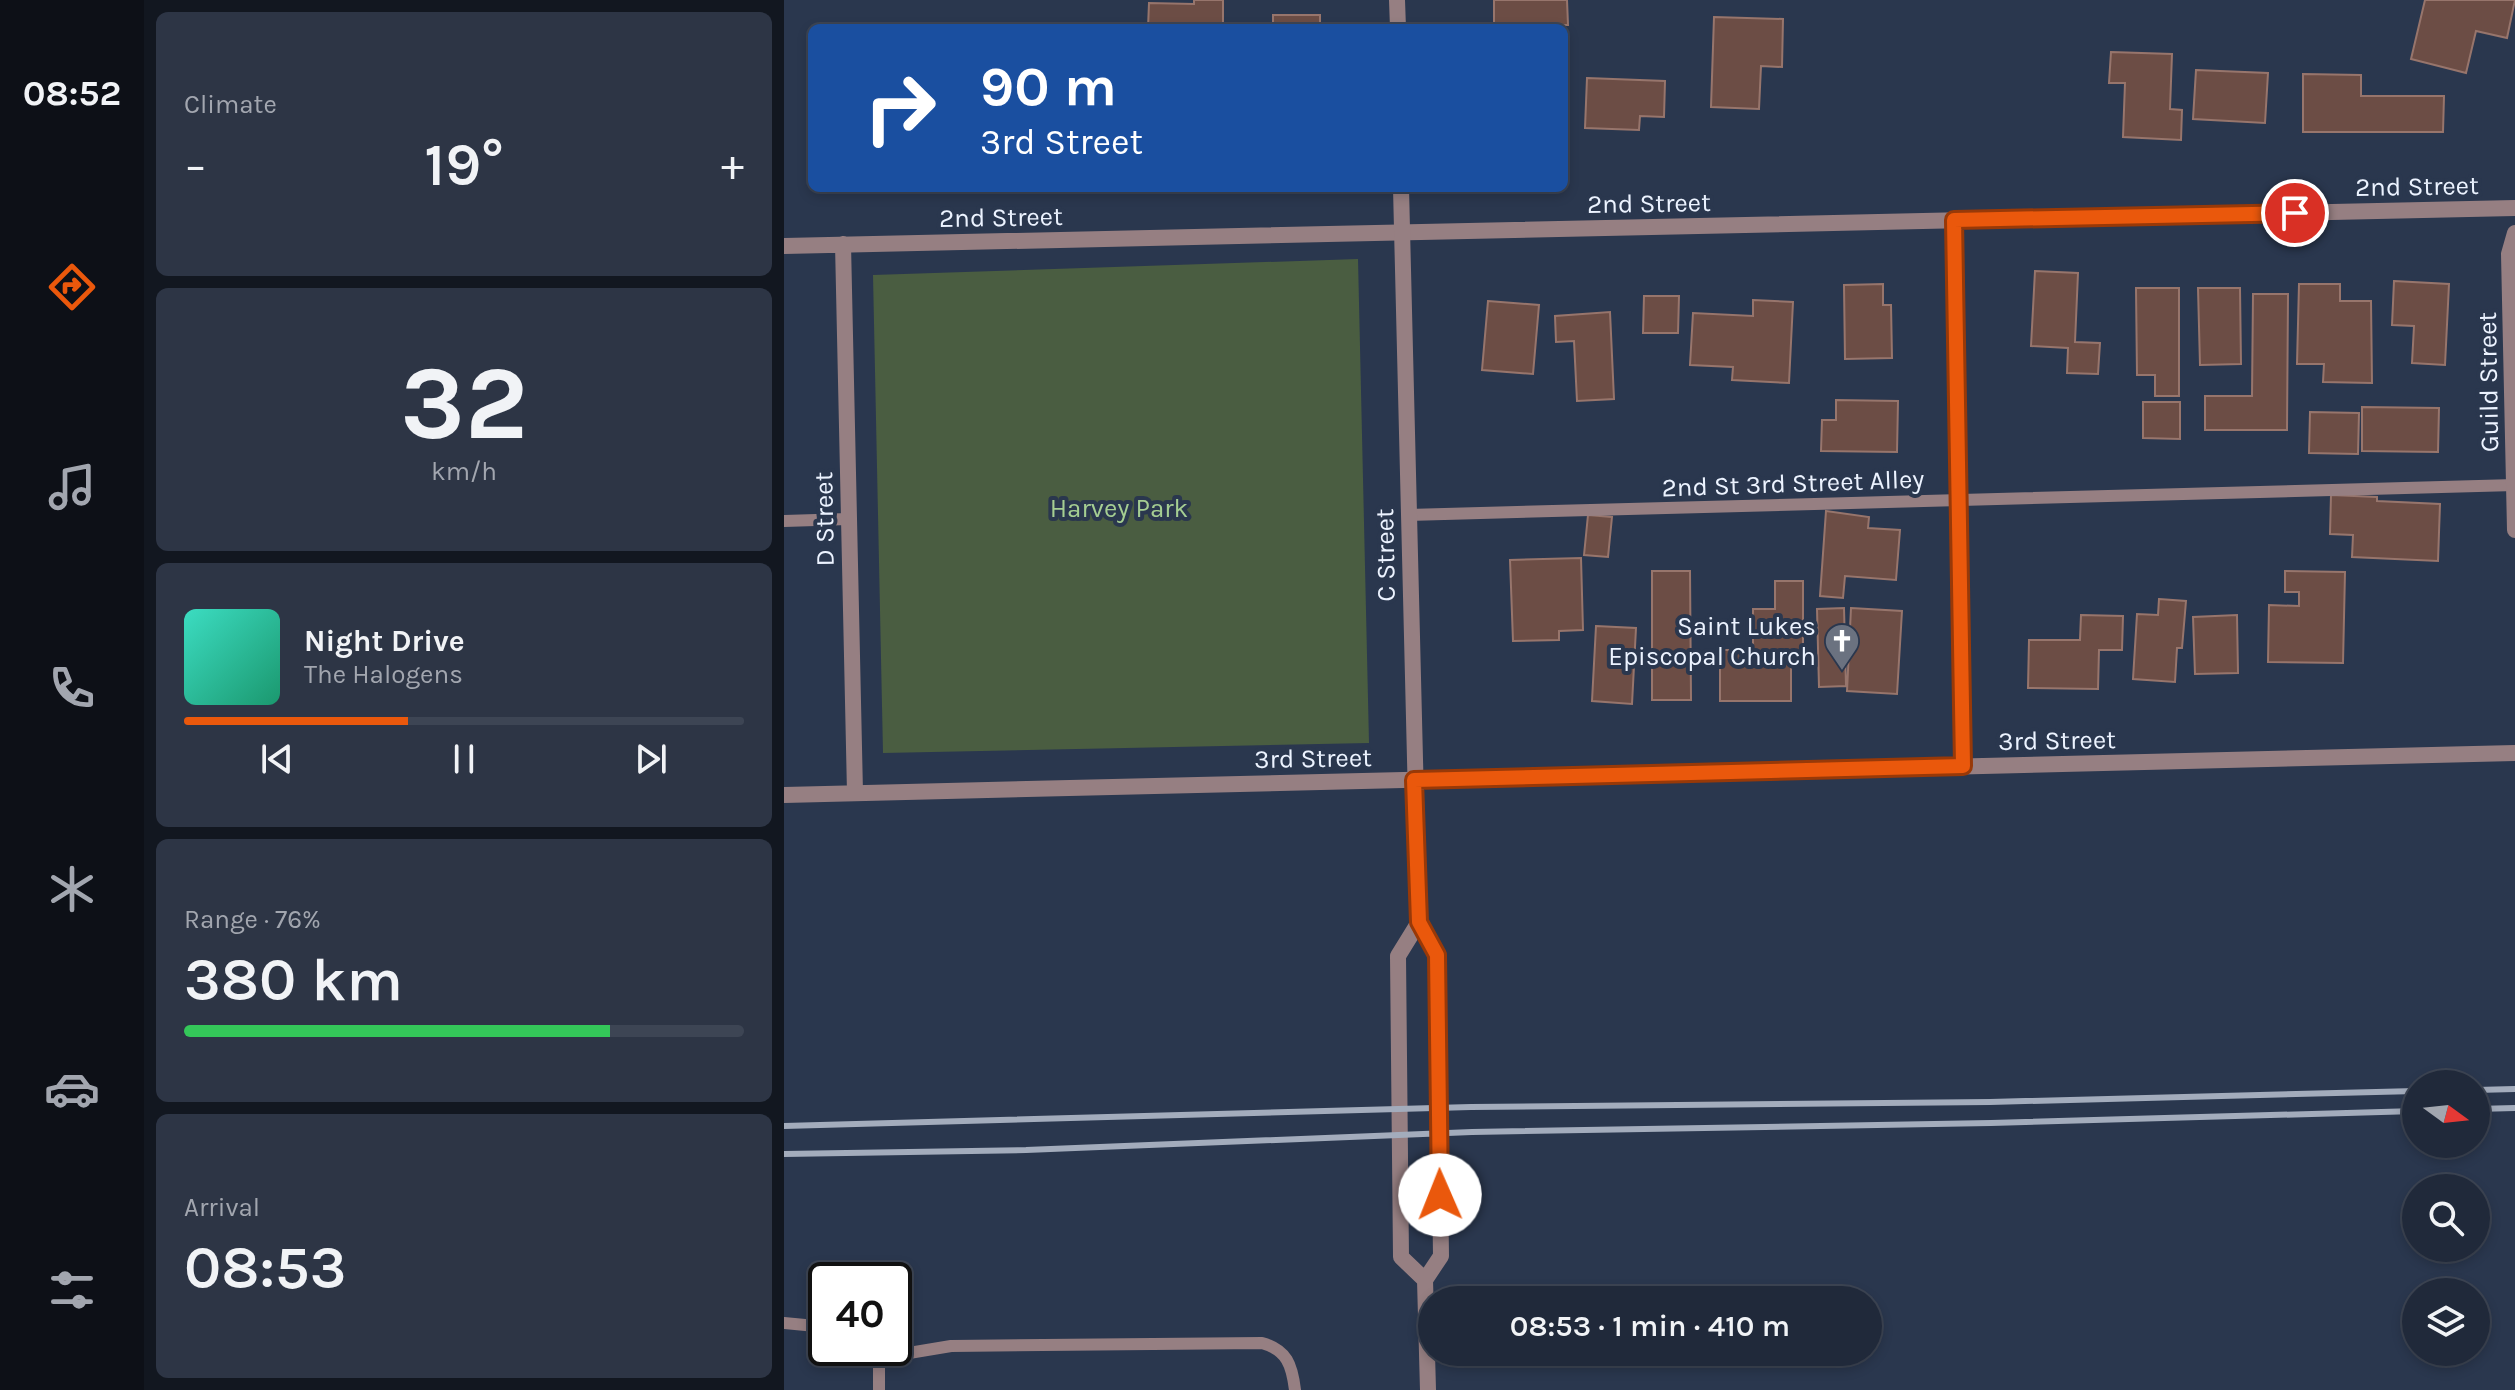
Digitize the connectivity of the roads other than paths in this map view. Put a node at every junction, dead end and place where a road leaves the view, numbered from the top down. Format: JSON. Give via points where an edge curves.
{"nodes":[{"id":1,"x":1397,"y":0,"type":"edge"},
{"id":2,"x":1398,"y":24,"type":"edge"},
{"id":3,"x":1401,"y":192,"type":"edge"},
{"id":4,"x":2515,"y":208,"type":"edge"},
{"id":5,"x":1954,"y":220,"type":"junction"},
{"id":6,"x":1402,"y":233,"type":"junction"},
{"id":7,"x":2515,"y":233,"type":"edge"},
{"id":8,"x":843,"y":244,"type":"junction"},
{"id":9,"x":784,"y":246,"type":"edge"},
{"id":10,"x":2512,"y":265,"type":"edge"},
{"id":11,"x":2515,"y":485,"type":"edge"},
{"id":12,"x":1959,"y":500,"type":"junction"},
{"id":13,"x":1408,"y":515,"type":"junction"},
{"id":14,"x":848,"y":519,"type":"junction"},
{"id":15,"x":784,"y":521,"type":"edge"},
{"id":16,"x":2515,"y":530,"type":"edge"},
{"id":17,"x":2515,"y":753,"type":"edge"},
{"id":18,"x":1963,"y":766,"type":"junction"},
{"id":19,"x":1414,"y":780,"type":"junction"},
{"id":20,"x":855,"y":793,"type":"junction"},
{"id":21,"x":784,"y":795,"type":"edge"},
{"id":22,"x":1419,"y":922,"type":"junction"},
{"id":23,"x":1425,"y":1280,"type":"junction"},
{"id":24,"x":784,"y":1323,"type":"edge"},
{"id":25,"x":808,"y":1325,"type":"edge"},
{"id":26,"x":912,"y":1350,"type":"edge"},
{"id":27,"x":876,"y":1366,"type":"edge"},
{"id":28,"x":879,"y":1390,"type":"edge"},
{"id":29,"x":1295,"y":1390,"type":"edge"},
{"id":30,"x":1428,"y":1390,"type":"edge"}],
"edges":[{"from":1,"to":2,"type":"street"},
{"from":3,"to":6,"type":"street","name":"C Street"},
{"from":4,"to":5,"type":"street","name":"2nd Street"},
{"from":5,"to":6,"type":"street","name":"2nd Street"},
{"from":5,"to":12,"type":"street"},
{"from":6,"to":8,"type":"street","name":"2nd Street"},
{"from":6,"to":13,"type":"street","name":"C Street"},
{"from":7,"to":10,"type":"street","name":"Guild Street","via":[[2509,254]]},
{"from":8,"to":9,"type":"street","name":"2nd Street"},
{"from":8,"to":14,"type":"street","name":"D Street"},
{"from":10,"to":11,"type":"street","name":"Guild Street"},
{"from":11,"to":12,"type":"lane","name":"2nd St 3rd Street Alley"},
{"from":11,"to":16,"type":"street","name":"Guild Street"},
{"from":12,"to":13,"type":"lane","name":"2nd St 3rd Street Alley"},
{"from":12,"to":18,"type":"street"},
{"from":13,"to":19,"type":"street","name":"C Street"},
{"from":14,"to":15,"type":"lane"},
{"from":14,"to":20,"type":"street","name":"D Street"},
{"from":17,"to":18,"type":"street","name":"3rd Street"},
{"from":18,"to":19,"type":"street","name":"3rd Street"},
{"from":19,"to":20,"type":"street","name":"3rd Street"},
{"from":19,"to":22,"type":"street","name":"C Street"},
{"from":20,"to":21,"type":"street","name":"3rd Street"},
{"from":22,"to":23,"type":"street","name":"C Street","via":[[1437,955],[1441,1256]]},
{"from":22,"to":23,"type":"street","via":[[1398,956],[1401,1257]]},
{"from":23,"to":30,"type":"street","name":"C Street"},
{"from":24,"to":25,"type":"lane"},
{"from":26,"to":29,"type":"lane","via":[[1262,1343],[1288,1357]]},
{"from":27,"to":28,"type":"lane"}]}
